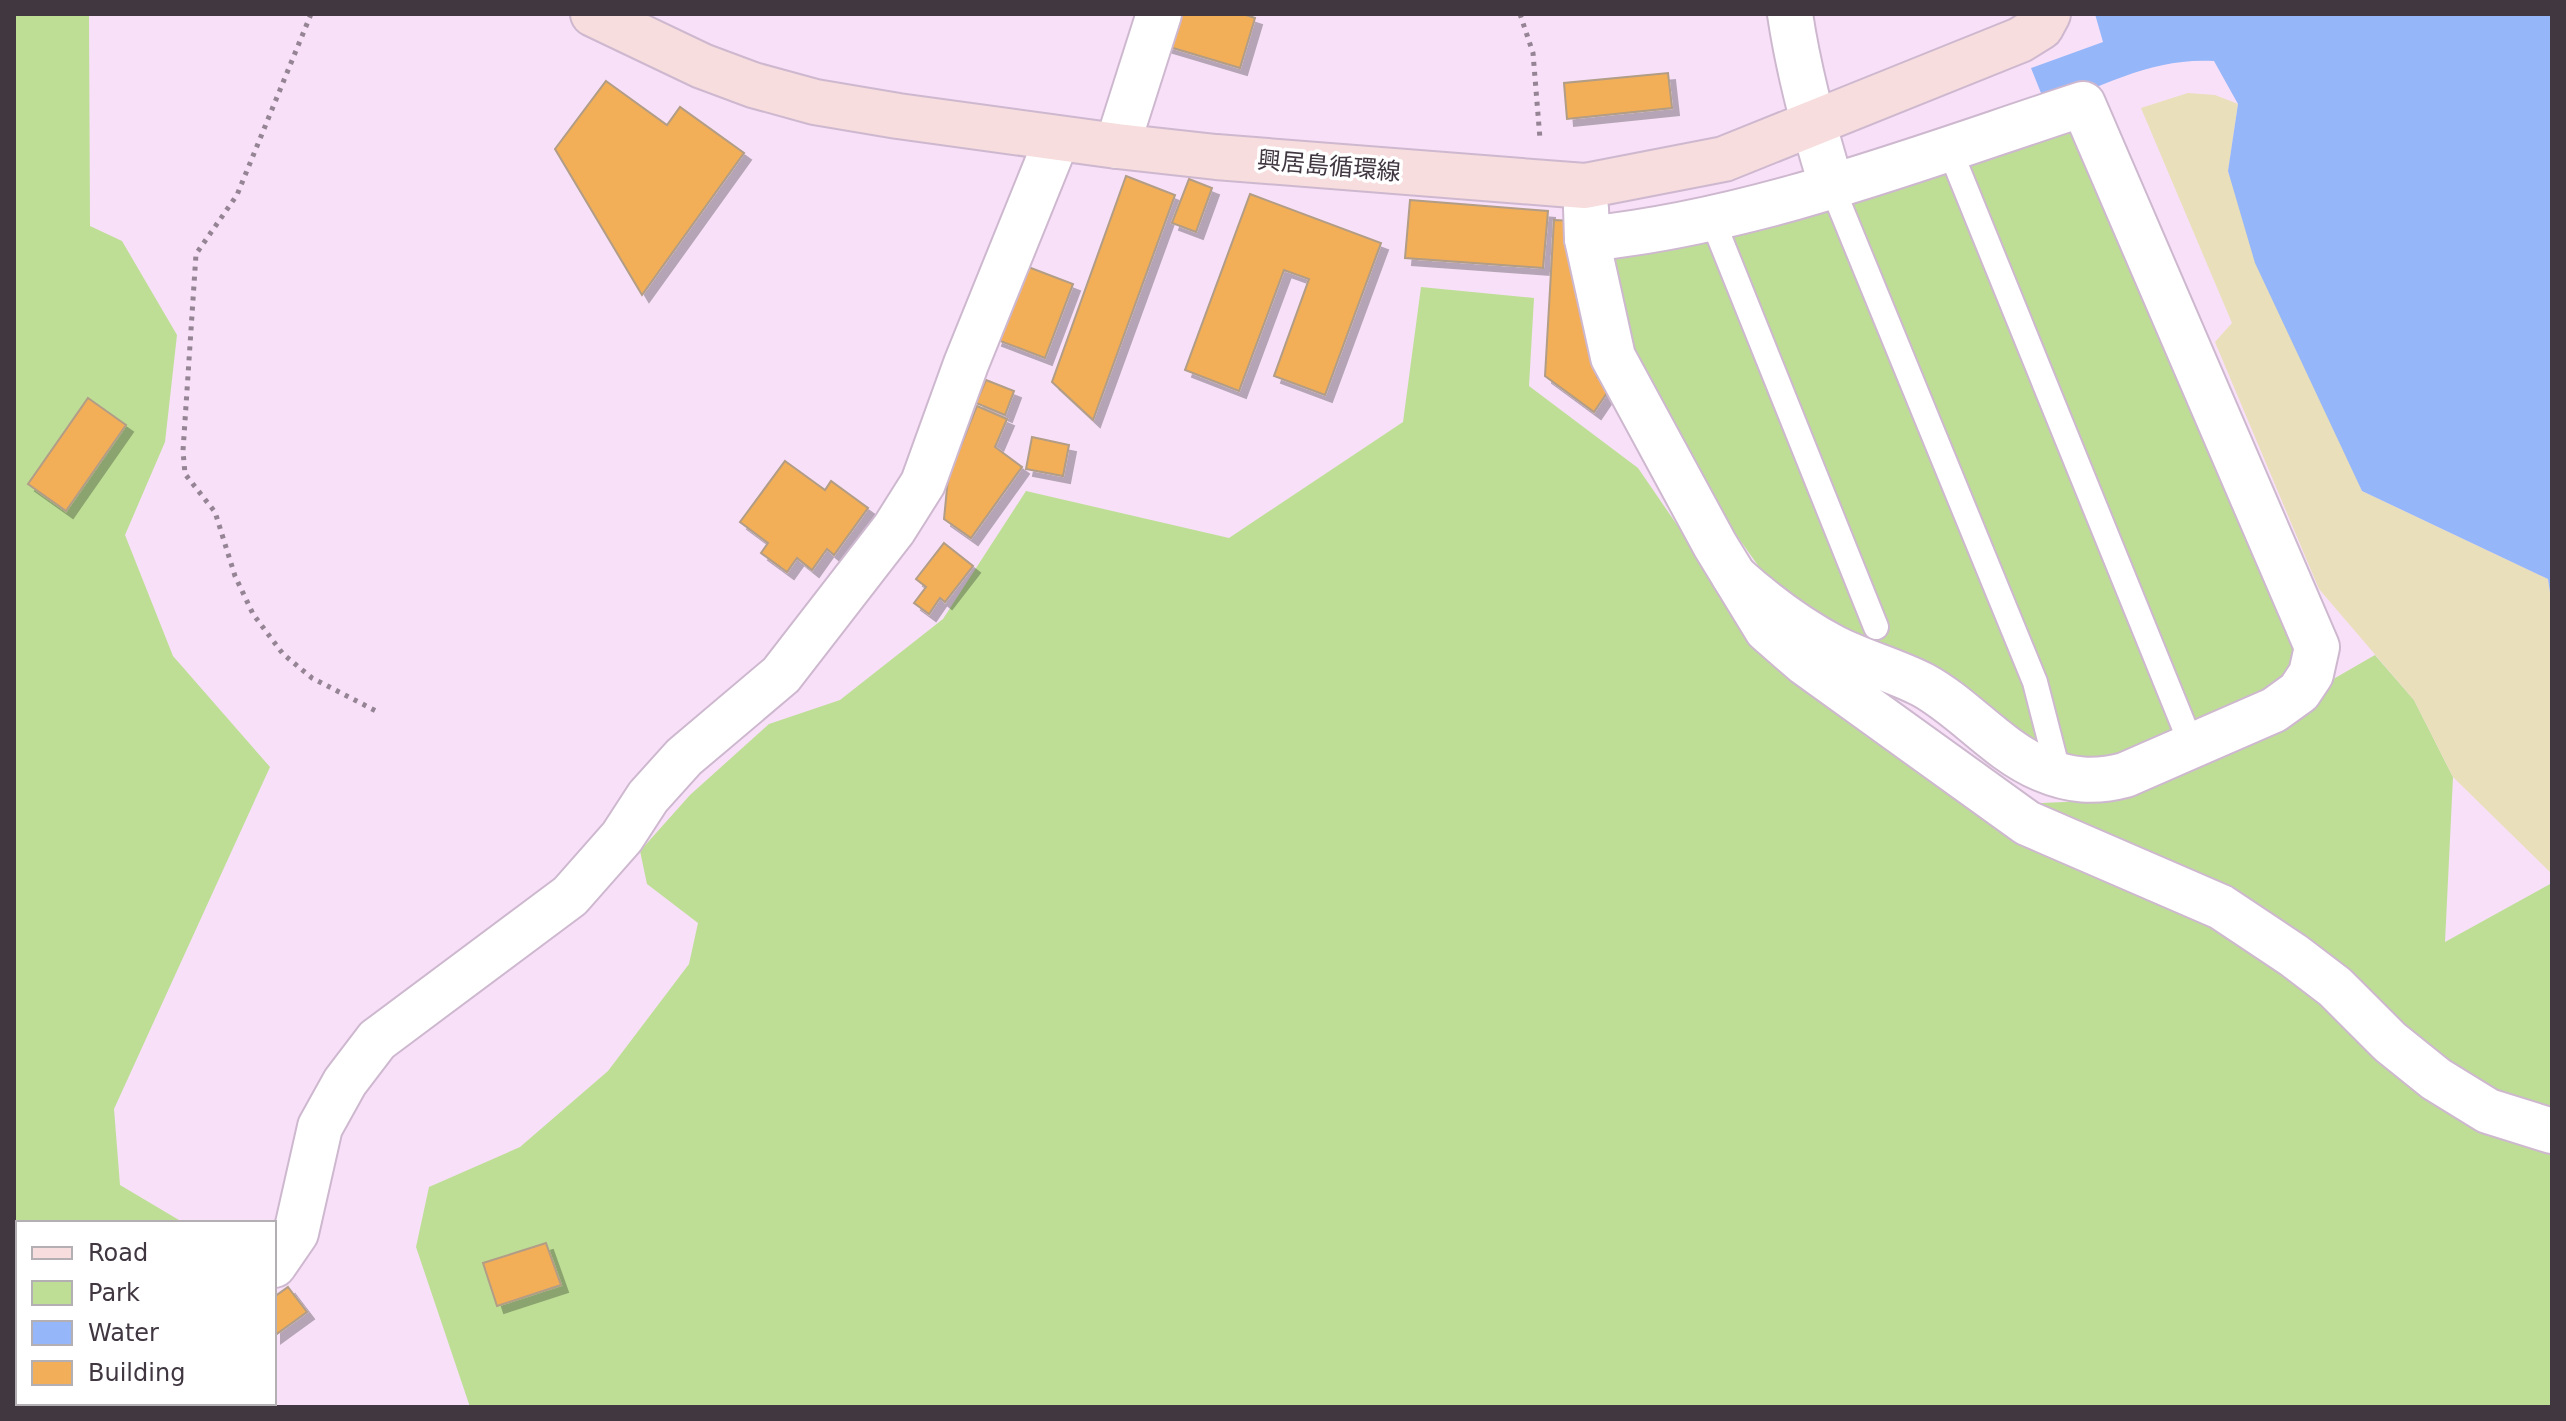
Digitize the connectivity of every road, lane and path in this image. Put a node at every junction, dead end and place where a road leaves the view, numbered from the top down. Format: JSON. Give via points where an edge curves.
{"nodes":[{"id":1,"x":311,"y":14,"type":"edge"},
{"id":2,"x":593,"y":14,"type":"edge"},
{"id":3,"x":1159,"y":14,"type":"edge"},
{"id":4,"x":1520,"y":14,"type":"edge"},
{"id":5,"x":1790,"y":14,"type":"edge"},
{"id":6,"x":2048,"y":14,"type":"edge"},
{"id":7,"x":1057,"y":139,"type":"junction"},
{"id":8,"x":1117,"y":146,"type":"junction"},
{"id":9,"x":1949,"y":148,"type":"junction"},
{"id":10,"x":1823,"y":159,"type":"junction"},
{"id":11,"x":1564,"y":185,"type":"junction"},
{"id":12,"x":1712,"y":219,"type":"junction"},
{"id":13,"x":1587,"y":239,"type":"junction"},
{"id":14,"x":1734,"y":576,"type":"junction"},
{"id":15,"x":1876,"y":627,"type":"dead end"},
{"id":16,"x":376,"y":711,"type":"dead end"},
{"id":17,"x":2192,"y":746,"type":"junction"},
{"id":18,"x":2059,"y":775,"type":"junction"},
{"id":19,"x":2552,"y":1131,"type":"edge"},
{"id":20,"x":276,"y":1262,"type":"edge"}],
"edges":[{"from":1,"to":16,"type":"path","via":[[237,195],[196,254],[185,474],[215,512],[253,614],[283,654],[312,678]]},
{"from":2,"to":7,"type":"main road","name":"興居島循環線","via":[[702,66],[815,102]]},
{"from":3,"to":8,"type":"street"},
{"from":4,"to":11,"type":"path"},
{"from":5,"to":10,"type":"street"},
{"from":6,"to":10,"type":"main road","name":"興居島循環線","via":[[2041,27]]},
{"from":7,"to":8,"type":"main road","name":"興居島循環線"},
{"from":7,"to":20,"type":"street","via":[[923,483],[894,529],[781,675],[684,757],[570,896],[377,1040],[320,1127],[296,1233]]},
{"from":8,"to":11,"type":"main road","name":"興居島循環線"},
{"from":9,"to":10,"type":"street"},
{"from":9,"to":17,"type":"lane"},
{"from":9,"to":17,"type":"street","via":[[2083,104],[2317,647],[2311,674],[2299,692],[2274,710]]},
{"from":10,"to":11,"type":"main road","name":"興居島循環線","via":[[1724,159]]},
{"from":10,"to":12,"type":"street"},
{"from":10,"to":18,"type":"lane","via":[[2035,682]]},
{"from":11,"to":13,"type":"street"},
{"from":12,"to":13,"type":"street"},
{"from":12,"to":15,"type":"lane"},
{"from":13,"to":14,"type":"street","via":[[1613,357]]},
{"from":14,"to":18,"type":"street","via":[[1834,648],[1925,686],[2019,756]]},
{"from":14,"to":19,"type":"street","via":[[1767,630],[1805,663],[2027,823],[2221,907],[2335,987],[2436,1079],[2488,1111]]},
{"from":17,"to":18,"type":"street","via":[[2101,781]]}]}
